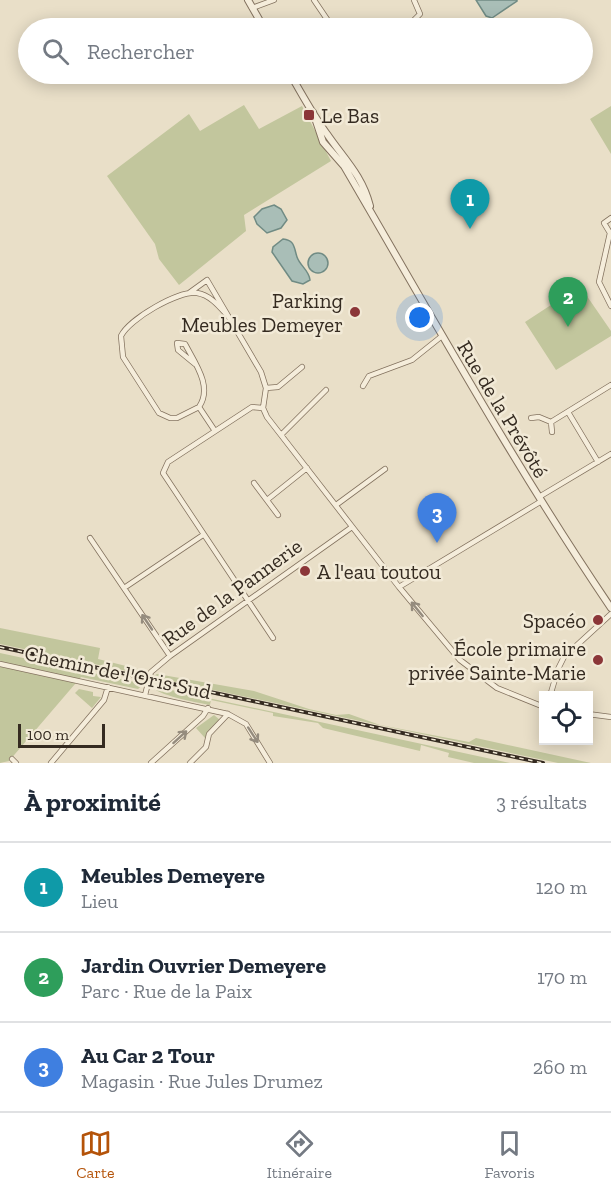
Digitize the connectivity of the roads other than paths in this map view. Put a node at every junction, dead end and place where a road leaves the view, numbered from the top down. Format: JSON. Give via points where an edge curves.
{"nodes":[{"id":1,"x":248,"y":0,"type":"edge"},
{"id":2,"x":274,"y":0,"type":"edge"},
{"id":3,"x":314,"y":0,"type":"edge"},
{"id":4,"x":414,"y":0,"type":"edge"},
{"id":5,"x":252,"y":8,"type":"junction"},
{"id":6,"x":258,"y":18,"type":"edge"},
{"id":7,"x":326,"y":18,"type":"edge"},
{"id":8,"x":416,"y":18,"type":"edge"},
{"id":9,"x":296,"y":84,"type":"edge"},
{"id":10,"x":611,"y":218,"type":"edge"},
{"id":11,"x":611,"y":233,"type":"edge"},
{"id":12,"x":203,"y":272,"type":"dead end"},
{"id":13,"x":207,"y":280,"type":"junction"},
{"id":14,"x":189,"y":293,"type":"junction"},
{"id":15,"x":611,"y":306,"type":"edge"},
{"id":16,"x":227,"y":315,"type":"junction"},
{"id":17,"x":442,"y":336,"type":"junction"},
{"id":18,"x":195,"y":364,"type":"junction"},
{"id":19,"x":302,"y":367,"type":"dead end"},
{"id":20,"x":611,"y":385,"type":"edge"},
{"id":21,"x":363,"y":386,"type":"dead end"},
{"id":22,"x":266,"y":388,"type":"junction"},
{"id":23,"x":326,"y":390,"type":"dead end"},
{"id":24,"x":199,"y":406,"type":"junction"},
{"id":25,"x":263,"y":408,"type":"junction"},
{"id":26,"x":568,"y":412,"type":"junction"},
{"id":27,"x":531,"y":418,"type":"dead end"},
{"id":28,"x":551,"y":422,"type":"junction"},
{"id":29,"x":214,"y":431,"type":"junction"},
{"id":30,"x":552,"y":432,"type":"dead end"},
{"id":31,"x":281,"y":435,"type":"junction"},
{"id":32,"x":611,"y":454,"type":"edge"},
{"id":33,"x":598,"y":462,"type":"junction"},
{"id":34,"x":307,"y":468,"type":"junction"},
{"id":35,"x":385,"y":469,"type":"dead end"},
{"id":36,"x":254,"y":483,"type":"dead end"},
{"id":37,"x":267,"y":500,"type":"junction"},
{"id":38,"x":538,"y":500,"type":"junction"},
{"id":39,"x":336,"y":505,"type":"junction"},
{"id":40,"x":278,"y":515,"type":"dead end"},
{"id":41,"x":352,"y":527,"type":"junction"},
{"id":42,"x":203,"y":535,"type":"junction"},
{"id":43,"x":90,"y":538,"type":"dead end"},
{"id":44,"x":399,"y":587,"type":"junction"},
{"id":45,"x":124,"y":588,"type":"junction"},
{"id":46,"x":248,"y":602,"type":"junction"},
{"id":47,"x":611,"y":608,"type":"edge"},
{"id":48,"x":611,"y":614,"type":"edge"},
{"id":49,"x":273,"y":638,"type":"dead end"},
{"id":50,"x":170,"y":656,"type":"junction"},
{"id":51,"x":0,"y":664,"type":"edge"},
{"id":52,"x":108,"y":687,"type":"junction"},
{"id":53,"x":551,"y":691,"type":"edge"},
{"id":54,"x":145,"y":694,"type":"junction"},
{"id":55,"x":539,"y":706,"type":"edge"},
{"id":56,"x":208,"y":708,"type":"junction"},
{"id":57,"x":228,"y":714,"type":"junction"},
{"id":58,"x":593,"y":715,"type":"edge"},
{"id":59,"x":611,"y":717,"type":"edge"},
{"id":60,"x":51,"y":763,"type":"edge"},
{"id":61,"x":151,"y":763,"type":"edge"},
{"id":62,"x":190,"y":763,"type":"edge"},
{"id":63,"x":270,"y":763,"type":"edge"}],
"edges":[{"from":1,"to":5,"type":"street"},
{"from":2,"to":5,"type":"street"},
{"from":3,"to":7,"type":"street"},
{"from":4,"to":8,"type":"street","via":[[420,14]]},
{"from":5,"to":6,"type":"street"},
{"from":9,"to":17,"type":"street","name":"Rue de la Prévôté","via":[[313,112],[321,139],[344,166]]},
{"from":10,"to":11,"type":"street","via":[[604,223]]},
{"from":11,"to":15,"type":"street","via":[[599,284]]},
{"from":12,"to":13,"type":"street"},
{"from":13,"to":14,"type":"street"},
{"from":13,"to":16,"type":"street"},
{"from":14,"to":16,"type":"street","via":[[208,297]]},
{"from":14,"to":24,"type":"street","via":[[171,298],[128,325],[120,346],[159,413],[177,418]]},
{"from":16,"to":22,"type":"street","via":[[261,372]]},
{"from":17,"to":21,"type":"street","via":[[412,360],[374,373]]},
{"from":17,"to":38,"type":"street","name":"Rue de la Prévôté"},
{"from":18,"to":18,"type":"street","via":[[185,344],[177,343],[178,350]]},
{"from":18,"to":24,"type":"street","via":[[205,387]]},
{"from":19,"to":22,"type":"street","via":[[278,387]]},
{"from":20,"to":26,"type":"street"},
{"from":22,"to":25,"type":"street"},
{"from":23,"to":31,"type":"street"},
{"from":24,"to":29,"type":"street"},
{"from":25,"to":29,"type":"street","via":[[247,409]]},
{"from":25,"to":31,"type":"street"},
{"from":26,"to":28,"type":"street"},
{"from":26,"to":33,"type":"street"},
{"from":27,"to":28,"type":"street","via":[[542,417]]},
{"from":28,"to":30,"type":"street"},
{"from":29,"to":42,"type":"street","via":[[163,470],[165,480]]},
{"from":31,"to":34,"type":"street"},
{"from":32,"to":33,"type":"street"},
{"from":33,"to":38,"type":"street"},
{"from":34,"to":37,"type":"street"},
{"from":34,"to":39,"type":"street"},
{"from":35,"to":39,"type":"street"},
{"from":36,"to":37,"type":"street"},
{"from":37,"to":40,"type":"street"},
{"from":38,"to":44,"type":"street"},
{"from":38,"to":47,"type":"street","name":"Rue de la Prévôté"},
{"from":39,"to":41,"type":"street"},
{"from":41,"to":44,"type":"street"},
{"from":41,"to":46,"type":"street","name":"Rue de la Pannerie"},
{"from":42,"to":45,"type":"street"},
{"from":42,"to":46,"type":"street"},
{"from":43,"to":45,"type":"street"},
{"from":55,"to":44,"type":"street","one_way":true,"via":[[508,694],[476,674],[456,656]]},
{"from":50,"to":45,"type":"street","one_way":true},
{"from":46,"to":49,"type":"street"},
{"from":46,"to":50,"type":"street","name":"Rue de la Pannerie"},
{"from":48,"to":53,"type":"street","via":[[564,657]]},
{"from":50,"to":54,"type":"street","name":"Rue de la Pannerie","via":[[151,672]]},
{"from":51,"to":52,"type":"street","name":"Chemin de l'Oris Sud"},
{"from":52,"to":54,"type":"street","name":"Chemin de l'Oris Sud"},
{"from":52,"to":60,"type":"street","via":[[100,704]]},
{"from":54,"to":56,"type":"street","name":"Chemin de l'Oris Sud"},
{"from":56,"to":57,"type":"street","name":"Chemin de l'Oris Sud"},
{"from":61,"to":56,"type":"street","one_way":true},
{"from":57,"to":62,"type":"street"},
{"from":57,"to":63,"type":"street","one_way":true,"via":[[246,724]]},
{"from":58,"to":59,"type":"street"}]}
